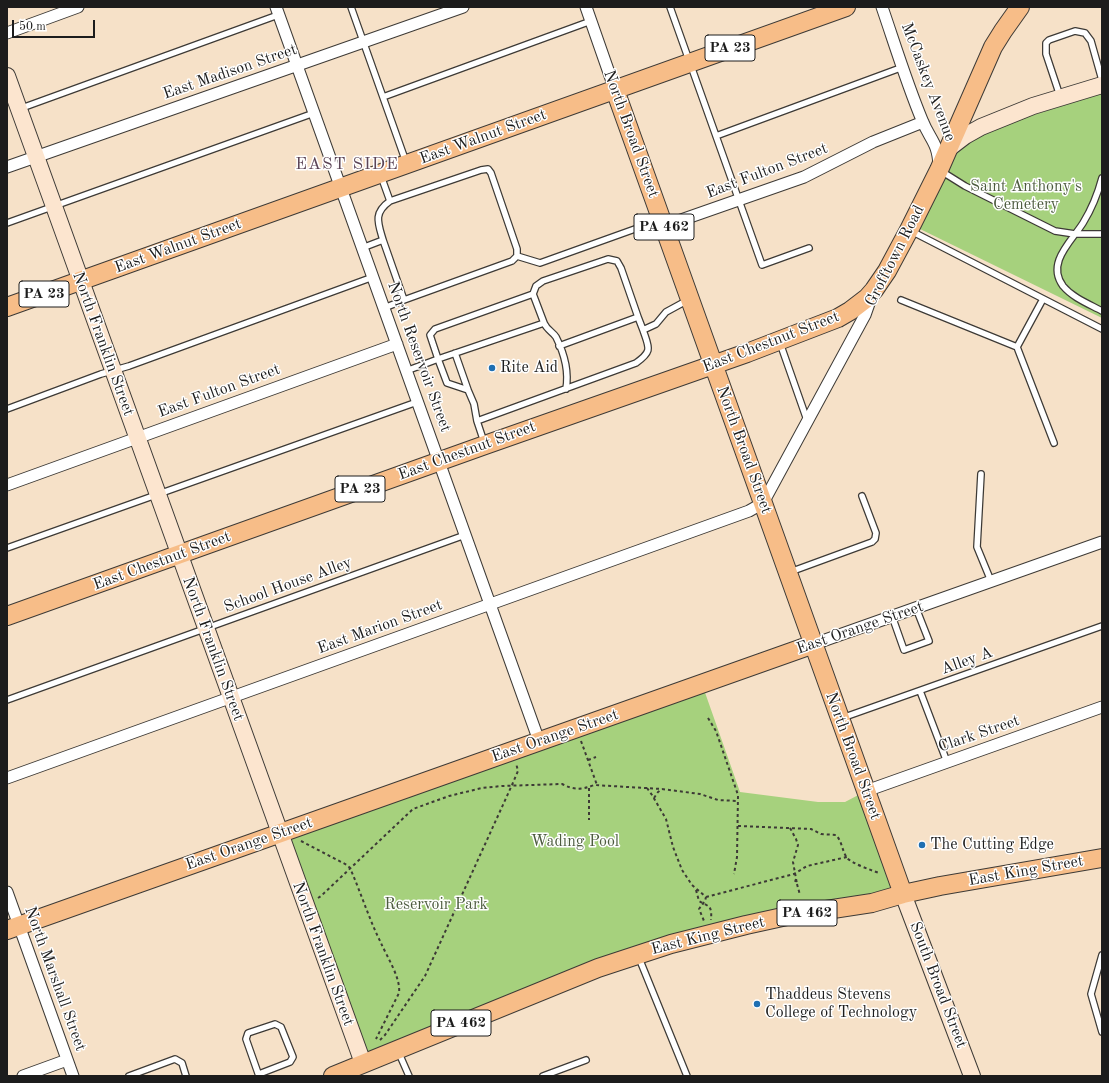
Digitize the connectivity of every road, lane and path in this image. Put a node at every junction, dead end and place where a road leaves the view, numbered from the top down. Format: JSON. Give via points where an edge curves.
{"nodes":[{"id":1,"x":78,"y":7,"type":"edge"},
{"id":2,"x":351,"y":7,"type":"edge"},
{"id":3,"x":463,"y":7,"type":"edge"},
{"id":4,"x":586,"y":7,"type":"edge"},
{"id":5,"x":670,"y":7,"type":"edge"},
{"id":6,"x":846,"y":7,"type":"edge"},
{"id":7,"x":882,"y":7,"type":"edge"},
{"id":8,"x":1020,"y":7,"type":"edge"},
{"id":9,"x":277,"y":11,"type":"edge"},
{"id":10,"x":591,"y":21,"type":"junction"},
{"id":11,"x":7,"y":33,"type":"edge"},
{"id":12,"x":363,"y":42,"type":"junction"},
{"id":13,"x":690,"y":63,"type":"junction"},
{"id":14,"x":297,"y":66,"type":"junction"},
{"id":15,"x":903,"y":67,"type":"junction"},
{"id":16,"x":7,"y":76,"type":"edge"},
{"id":17,"x":1102,"y":80,"type":"edge"},
{"id":18,"x":1102,"y":85,"type":"edge"},
{"id":19,"x":615,"y":90,"type":"junction"},
{"id":20,"x":383,"y":97,"type":"junction"},
{"id":21,"x":1061,"y":98,"type":"junction"},
{"id":22,"x":1033,"y":106,"type":"junction"},
{"id":23,"x":1014,"y":107,"type":"dead end"},
{"id":24,"x":19,"y":109,"type":"junction"},
{"id":25,"x":314,"y":114,"type":"junction"},
{"id":26,"x":923,"y":122,"type":"junction"},
{"id":27,"x":716,"y":136,"type":"junction"},
{"id":28,"x":948,"y":149,"type":"junction"},
{"id":29,"x":36,"y":157,"type":"junction"},
{"id":30,"x":407,"y":164,"type":"junction"},
{"id":31,"x":7,"y":167,"type":"edge"},
{"id":32,"x":939,"y":170,"type":"junction"},
{"id":33,"x":381,"y":174,"type":"junction"},
{"id":34,"x":1102,"y":178,"type":"edge"},
{"id":35,"x":341,"y":188,"type":"junction"},
{"id":36,"x":740,"y":200,"type":"junction"},
{"id":37,"x":390,"y":201,"type":"junction"},
{"id":38,"x":54,"y":206,"type":"junction"},
{"id":39,"x":7,"y":223,"type":"edge"},
{"id":40,"x":663,"y":223,"type":"junction"},
{"id":41,"x":909,"y":230,"type":"junction"},
{"id":42,"x":1075,"y":234,"type":"junction"},
{"id":43,"x":1102,"y":234,"type":"edge"},
{"id":44,"x":383,"y":240,"type":"junction"},
{"id":45,"x":362,"y":248,"type":"junction"},
{"id":46,"x":809,"y":248,"type":"dead end"},
{"id":47,"x":517,"y":256,"type":"junction"},
{"id":48,"x":373,"y":277,"type":"junction"},
{"id":49,"x":81,"y":281,"type":"junction"},
{"id":50,"x":874,"y":290,"type":"junction"},
{"id":51,"x":533,"y":294,"type":"junction"},
{"id":52,"x":690,"y":299,"type":"junction"},
{"id":53,"x":1043,"y":299,"type":"junction"},
{"id":54,"x":404,"y":300,"type":"junction"},
{"id":55,"x":901,"y":300,"type":"dead end"},
{"id":56,"x":7,"y":307,"type":"edge"},
{"id":57,"x":384,"y":308,"type":"junction"},
{"id":58,"x":1102,"y":311,"type":"edge"},
{"id":59,"x":638,"y":317,"type":"junction"},
{"id":60,"x":544,"y":323,"type":"junction"},
{"id":61,"x":1102,"y":329,"type":"edge"},
{"id":62,"x":643,"y":330,"type":"junction"},
{"id":63,"x":779,"y":341,"type":"junction"},
{"id":64,"x":397,"y":344,"type":"junction"},
{"id":65,"x":559,"y":346,"type":"junction"},
{"id":66,"x":1017,"y":347,"type":"junction"},
{"id":67,"x":455,"y":353,"type":"junction"},
{"id":68,"x":438,"y":359,"type":"junction"},
{"id":69,"x":713,"y":364,"type":"junction"},
{"id":70,"x":113,"y":371,"type":"junction"},
{"id":71,"x":406,"y":371,"type":"junction"},
{"id":72,"x":566,"y":389,"type":"junction"},
{"id":73,"x":468,"y":390,"type":"junction"},
{"id":74,"x":417,"y":402,"type":"junction"},
{"id":75,"x":7,"y":408,"type":"edge"},
{"id":76,"x":477,"y":421,"type":"junction"},
{"id":77,"x":808,"y":421,"type":"junction"},
{"id":78,"x":137,"y":438,"type":"junction"},
{"id":79,"x":1054,"y":443,"type":"dead end"},
{"id":80,"x":485,"y":444,"type":"junction"},
{"id":81,"x":439,"y":461,"type":"junction"},
{"id":82,"x":981,"y":474,"type":"dead end"},
{"id":83,"x":7,"y":485,"type":"edge"},
{"id":84,"x":157,"y":495,"type":"junction"},
{"id":85,"x":862,"y":496,"type":"dead end"},
{"id":86,"x":763,"y":503,"type":"junction"},
{"id":87,"x":465,"y":535,"type":"junction"},
{"id":88,"x":1102,"y":542,"type":"edge"},
{"id":89,"x":7,"y":548,"type":"edge"},
{"id":90,"x":179,"y":554,"type":"junction"},
{"id":91,"x":788,"y":573,"type":"junction"},
{"id":92,"x":992,"y":581,"type":"junction"},
{"id":93,"x":490,"y":604,"type":"junction"},
{"id":94,"x":916,"y":608,"type":"junction"},
{"id":95,"x":7,"y":616,"type":"edge"},
{"id":96,"x":892,"y":616,"type":"junction"},
{"id":97,"x":1102,"y":626,"type":"edge"},
{"id":98,"x":206,"y":628,"type":"junction"},
{"id":99,"x":814,"y":644,"type":"junction"},
{"id":100,"x":920,"y":691,"type":"junction"},
{"id":101,"x":230,"y":698,"type":"junction"},
{"id":102,"x":7,"y":700,"type":"edge"},
{"id":103,"x":1102,"y":708,"type":"edge"},
{"id":104,"x":708,"y":718,"type":"dead end"},
{"id":105,"x":840,"y":719,"type":"junction"},
{"id":106,"x":577,"y":728,"type":"junction"},
{"id":107,"x":539,"y":741,"type":"junction"},
{"id":108,"x":596,"y":757,"type":"dead end"},
{"id":109,"x":588,"y":760,"type":"junction"},
{"id":110,"x":947,"y":762,"type":"junction"},
{"id":111,"x":518,"y":768,"type":"dead end"},
{"id":112,"x":7,"y":778,"type":"edge"},
{"id":113,"x":512,"y":785,"type":"junction"},
{"id":114,"x":597,"y":786,"type":"junction"},
{"id":115,"x":589,"y":788,"type":"junction"},
{"id":116,"x":647,"y":788,"type":"junction"},
{"id":117,"x":662,"y":789,"type":"junction"},
{"id":118,"x":866,"y":791,"type":"junction"},
{"id":119,"x":654,"y":798,"type":"junction"},
{"id":120,"x":738,"y":801,"type":"junction"},
{"id":121,"x":589,"y":820,"type":"dead end"},
{"id":122,"x":738,"y":826,"type":"junction"},
{"id":123,"x":790,"y":828,"type":"junction"},
{"id":124,"x":279,"y":833,"type":"junction"},
{"id":125,"x":302,"y":842,"type":"dead end"},
{"id":126,"x":847,"y":857,"type":"junction"},
{"id":127,"x":1102,"y":858,"type":"edge"},
{"id":128,"x":350,"y":868,"type":"junction"},
{"id":129,"x":879,"y":873,"type":"dead end"},
{"id":130,"x":734,"y":874,"type":"dead end"},
{"id":131,"x":794,"y":874,"type":"junction"},
{"id":132,"x":696,"y":890,"type":"junction"},
{"id":133,"x":7,"y":892,"type":"edge"},
{"id":134,"x":903,"y":894,"type":"junction"},
{"id":135,"x":800,"y":895,"type":"dead end"},
{"id":136,"x":321,"y":896,"type":"dead end"},
{"id":137,"x":706,"y":897,"type":"junction"},
{"id":138,"x":703,"y":903,"type":"junction"},
{"id":139,"x":13,"y":928,"type":"edge"},
{"id":140,"x":711,"y":933,"type":"junction"},
{"id":141,"x":637,"y":954,"type":"junction"},
{"id":142,"x":1102,"y":955,"type":"edge"},
{"id":143,"x":1102,"y":1032,"type":"edge"},
{"id":144,"x":376,"y":1039,"type":"dead end"},
{"id":145,"x":379,"y":1041,"type":"dead end"},
{"id":146,"x":397,"y":1049,"type":"junction"},
{"id":147,"x":67,"y":1060,"type":"junction"},
{"id":148,"x":586,"y":1060,"type":"dead end"},
{"id":149,"x":364,"y":1069,"type":"junction"},
{"id":150,"x":259,"y":1075,"type":"edge"},
{"id":151,"x":23,"y":1076,"type":"edge"},
{"id":152,"x":73,"y":1076,"type":"edge"},
{"id":153,"x":129,"y":1076,"type":"edge"},
{"id":154,"x":186,"y":1076,"type":"edge"},
{"id":155,"x":333,"y":1076,"type":"edge"},
{"id":156,"x":409,"y":1076,"type":"edge"},
{"id":157,"x":543,"y":1076,"type":"edge"},
{"id":158,"x":687,"y":1076,"type":"edge"},
{"id":159,"x":972,"y":1076,"type":"edge"}],
"edges":[{"from":1,"to":11,"type":"street"},
{"from":2,"to":12,"type":"lane"},
{"from":3,"to":12,"type":"street","name":"East Madison Street"},
{"from":4,"to":10,"type":"street","name":"North Broad Street"},
{"from":5,"to":13,"type":"lane"},
{"from":6,"to":13,"type":"main road","name":"East Walnut Street","number":"PA 23"},
{"from":7,"to":15,"type":"street","name":"McCaskey Avenue"},
{"from":8,"to":28,"type":"main road","name":"Grofftown Road","number":"PA 23","via":[[993,47]]},
{"from":9,"to":14,"type":"street","name":"North Reservoir Street"},
{"from":9,"to":24,"type":"lane"},
{"from":10,"to":19,"type":"street","name":"North Broad Street"},
{"from":10,"to":20,"type":"lane"},
{"from":12,"to":14,"type":"street","name":"East Madison Street"},
{"from":12,"to":20,"type":"lane"},
{"from":13,"to":19,"type":"main road","name":"East Walnut Street","number":"PA 23"},
{"from":13,"to":27,"type":"lane"},
{"from":14,"to":25,"type":"street","name":"North Reservoir Street"},
{"from":14,"to":29,"type":"street","name":"East Madison Street"},
{"from":15,"to":26,"type":"street","name":"McCaskey Avenue"},
{"from":15,"to":27,"type":"lane"},
{"from":16,"to":24,"type":"main road","name":"North Franklin Street"},
{"from":17,"to":21,"type":"lane","via":[[1091,41],[1085,33],[1075,31],[1049,40],[1046,43],[1046,54]]},
{"from":18,"to":21,"type":"main road"},
{"from":19,"to":30,"type":"main road","name":"East Walnut Street","number":"PA 23"},
{"from":19,"to":40,"type":"main road","name":"North Broad Street","number":"PA 462"},
{"from":20,"to":30,"type":"lane"},
{"from":21,"to":22,"type":"main road"},
{"from":22,"to":23,"type":"street"},
{"from":22,"to":28,"type":"main road","via":[[973,131]]},
{"from":24,"to":29,"type":"main road","name":"North Franklin Street"},
{"from":25,"to":35,"type":"street","name":"North Reservoir Street"},
{"from":25,"to":38,"type":"lane"},
{"from":26,"to":32,"type":"street","name":"McCaskey Avenue","via":[[935,144]]},
{"from":26,"to":36,"type":"street","name":"East Fulton Street","via":[[873,142],[804,177]]},
{"from":27,"to":36,"type":"lane"},
{"from":28,"to":32,"type":"main road","name":"Grofftown Road","number":"PA 23"},
{"from":29,"to":31,"type":"street","name":"East Madison Street"},
{"from":29,"to":38,"type":"main road","name":"North Franklin Street"},
{"from":30,"to":33,"type":"main road","name":"East Walnut Street","number":"PA 23"},
{"from":32,"to":41,"type":"main road","name":"Grofftown Road","number":"PA 23"},
{"from":32,"to":42,"type":"lane","via":[[965,186],[1055,231]]},
{"from":33,"to":35,"type":"main road","name":"East Walnut Street","number":"PA 23"},
{"from":33,"to":37,"type":"lane"},
{"from":34,"to":42,"type":"lane","via":[[1091,208]]},
{"from":35,"to":45,"type":"street","name":"North Reservoir Street"},
{"from":35,"to":49,"type":"main road","name":"East Walnut Street","number":"PA 23"},
{"from":36,"to":40,"type":"street","name":"East Fulton Street"},
{"from":36,"to":46,"type":"lane","via":[[762,265]]},
{"from":37,"to":44,"type":"lane","via":[[383,206],[377,218]]},
{"from":37,"to":47,"type":"lane","via":[[481,170],[488,170],[517,249]]},
{"from":38,"to":39,"type":"lane"},
{"from":38,"to":49,"type":"main road","name":"North Franklin Street"},
{"from":40,"to":47,"type":"lane","via":[[540,263]]},
{"from":40,"to":52,"type":"main road","name":"North Broad Street","number":"PA 462"},
{"from":41,"to":50,"type":"main road","name":"Grofftown Road","number":"PA 23"},
{"from":41,"to":53,"type":"lane"},
{"from":42,"to":43,"type":"lane"},
{"from":42,"to":58,"type":"lane","via":[[1060,257],[1058,276],[1072,294]]},
{"from":44,"to":45,"type":"lane"},
{"from":44,"to":54,"type":"lane"},
{"from":45,"to":48,"type":"street","name":"North Reservoir Street"},
{"from":47,"to":54,"type":"lane","via":[[512,261]]},
{"from":48,"to":57,"type":"street","name":"North Reservoir Street"},
{"from":48,"to":70,"type":"lane"},
{"from":49,"to":56,"type":"main road","name":"East Walnut Street","number":"PA 23"},
{"from":49,"to":70,"type":"main road","name":"North Franklin Street"},
{"from":50,"to":63,"type":"main road","name":"East Chestnut Street","number":"PA 23","via":[[859,305],[838,318]]},
{"from":50,"to":77,"type":"street","name":"Grofftown Road","via":[[865,316]]},
{"from":51,"to":59,"type":"lane","via":[[536,286],[543,281],[608,259],[616,261],[621,268]]},
{"from":51,"to":60,"type":"lane"},
{"from":51,"to":68,"type":"lane","via":[[435,329],[430,335]]},
{"from":52,"to":62,"type":"lane","via":[[666,312],[656,324]]},
{"from":52,"to":69,"type":"main road","name":"North Broad Street","number":"PA 462"},
{"from":53,"to":61,"type":"lane"},
{"from":53,"to":66,"type":"lane"},
{"from":54,"to":57,"type":"lane"},
{"from":55,"to":66,"type":"lane"},
{"from":57,"to":64,"type":"street","name":"North Reservoir Street"},
{"from":59,"to":62,"type":"lane"},
{"from":59,"to":65,"type":"lane"},
{"from":60,"to":65,"type":"lane","via":[[555,336]]},
{"from":60,"to":67,"type":"lane"},
{"from":62,"to":72,"type":"lane","via":[[649,348],[646,356],[636,363]]},
{"from":63,"to":69,"type":"main road","name":"East Chestnut Street","number":"PA 23"},
{"from":63,"to":77,"type":"lane"},
{"from":64,"to":71,"type":"street","name":"North Reservoir Street"},
{"from":64,"to":78,"type":"street","name":"East Fulton Street"},
{"from":65,"to":72,"type":"lane","via":[[568,378]]},
{"from":66,"to":79,"type":"lane"},
{"from":67,"to":68,"type":"lane"},
{"from":67,"to":73,"type":"lane"},
{"from":68,"to":71,"type":"lane"},
{"from":68,"to":73,"type":"lane","via":[[447,383]]},
{"from":69,"to":80,"type":"main road","name":"East Chestnut Street","number":"PA 23"},
{"from":69,"to":86,"type":"main road","name":"North Broad Street","number":"PA 462"},
{"from":70,"to":75,"type":"lane"},
{"from":70,"to":78,"type":"main road","name":"North Franklin Street"},
{"from":71,"to":74,"type":"street","name":"North Reservoir Street"},
{"from":72,"to":76,"type":"lane"},
{"from":73,"to":76,"type":"lane"},
{"from":74,"to":81,"type":"street","name":"North Reservoir Street"},
{"from":74,"to":84,"type":"lane"},
{"from":76,"to":80,"type":"lane"},
{"from":77,"to":86,"type":"street","name":"Grofftown Road"},
{"from":78,"to":83,"type":"street","name":"East Fulton Street"},
{"from":78,"to":84,"type":"main road","name":"North Franklin Street"},
{"from":80,"to":81,"type":"main road","name":"East Chestnut Street","number":"PA 23"},
{"from":81,"to":87,"type":"street","name":"North Reservoir Street"},
{"from":81,"to":90,"type":"main road","name":"East Chestnut Street","number":"PA 23"},
{"from":82,"to":92,"type":"lane","via":[[977,547]]},
{"from":84,"to":89,"type":"lane"},
{"from":84,"to":90,"type":"main road","name":"North Franklin Street"},
{"from":85,"to":91,"type":"lane","via":[[876,533],[875,539]]},
{"from":86,"to":91,"type":"main road","name":"North Broad Street","number":"PA 462"},
{"from":86,"to":93,"type":"street","name":"East Marion Street","via":[[745,513]]},
{"from":87,"to":93,"type":"street","name":"North Reservoir Street"},
{"from":87,"to":98,"type":"lane","name":"School House Alley"},
{"from":88,"to":92,"type":"street","name":"East Orange Street"},
{"from":90,"to":95,"type":"main road","name":"East Chestnut Street","number":"PA 23"},
{"from":90,"to":98,"type":"main road","name":"North Franklin Street"},
{"from":91,"to":99,"type":"main road","name":"North Broad Street","number":"PA 462"},
{"from":92,"to":94,"type":"street","name":"East Orange Street"},
{"from":93,"to":101,"type":"street","name":"East Marion Street"},
{"from":93,"to":107,"type":"street","name":"North Reservoir Street"},
{"from":94,"to":96,"type":"street","name":"East Orange Street"},
{"from":94,"to":96,"type":"lane","via":[[929,642],[904,650]]},
{"from":96,"to":99,"type":"street","name":"East Orange Street"},
{"from":97,"to":100,"type":"lane","name":"Alley A"},
{"from":98,"to":101,"type":"main road","name":"North Franklin Street"},
{"from":98,"to":102,"type":"lane","name":"School House Alley"},
{"from":99,"to":105,"type":"main road","name":"North Broad Street","number":"PA 462"},
{"from":99,"to":106,"type":"main road","name":"East Orange Street"},
{"from":100,"to":105,"type":"lane","name":"Alley A"},
{"from":100,"to":110,"type":"lane"},
{"from":101,"to":112,"type":"street","name":"East Marion Street"},
{"from":101,"to":124,"type":"main road","name":"North Franklin Street"},
{"from":103,"to":110,"type":"street","name":"Clark Street"},
{"from":104,"to":120,"type":"path","via":[[716,731]]},
{"from":105,"to":118,"type":"main road","name":"North Broad Street","number":"PA 462"},
{"from":106,"to":107,"type":"main road","name":"East Orange Street"},
{"from":106,"to":109,"type":"path"},
{"from":107,"to":124,"type":"main road","name":"East Orange Street"},
{"from":108,"to":109,"type":"path"},
{"from":109,"to":114,"type":"path"},
{"from":110,"to":118,"type":"street","name":"Clark Street"},
{"from":111,"to":113,"type":"path"},
{"from":113,"to":115,"type":"path","via":[[562,784],[569,788]]},
{"from":113,"to":128,"type":"path","via":[[482,788],[413,808]]},
{"from":113,"to":145,"type":"path","via":[[425,976]]},
{"from":114,"to":115,"type":"path"},
{"from":114,"to":116,"type":"path"},
{"from":115,"to":121,"type":"path"},
{"from":116,"to":117,"type":"path"},
{"from":116,"to":119,"type":"path"},
{"from":117,"to":119,"type":"path"},
{"from":117,"to":120,"type":"path","via":[[690,792],[718,800]]},
{"from":118,"to":134,"type":"main road","name":"North Broad Street","number":"PA 462"},
{"from":119,"to":132,"type":"path","via":[[666,819],[682,870]]},
{"from":120,"to":122,"type":"path"},
{"from":122,"to":123,"type":"path"},
{"from":122,"to":130,"type":"path"},
{"from":123,"to":126,"type":"path","via":[[811,829],[820,834],[836,835]]},
{"from":123,"to":131,"type":"path","via":[[798,845],[793,862]]},
{"from":124,"to":139,"type":"main road","name":"East Orange Street"},
{"from":124,"to":149,"type":"main road","name":"North Franklin Street"},
{"from":125,"to":128,"type":"path"},
{"from":126,"to":129,"type":"path"},
{"from":126,"to":131,"type":"path","via":[[807,866]]},
{"from":127,"to":134,"type":"main road","name":"East King Street","number":"PA 462"},
{"from":128,"to":136,"type":"path"},
{"from":128,"to":144,"type":"path","via":[[399,986],[399,993]]},
{"from":131,"to":135,"type":"path"},
{"from":131,"to":137,"type":"path"},
{"from":132,"to":137,"type":"path"},
{"from":132,"to":138,"type":"path","via":[[698,899]]},
{"from":133,"to":139,"type":"street","name":"North Marshall Street"},
{"from":134,"to":140,"type":"main road","name":"East King Street","number":"PA 462","via":[[872,903],[787,916]]},
{"from":134,"to":159,"type":"main road","name":"South Broad Street"},
{"from":137,"to":138,"type":"path"},
{"from":138,"to":140,"type":"path","via":[[699,912]]},
{"from":138,"to":140,"type":"path","via":[[711,909]]},
{"from":139,"to":147,"type":"street","name":"North Marshall Street"},
{"from":140,"to":141,"type":"main road","name":"East King Street","number":"PA 462"},
{"from":141,"to":146,"type":"main road","name":"East King Street","number":"PA 462"},
{"from":141,"to":158,"type":"lane"},
{"from":142,"to":143,"type":"lane","via":[[1091,994]]},
{"from":146,"to":149,"type":"main road","name":"East King Street","number":"PA 462"},
{"from":146,"to":156,"type":"lane"},
{"from":147,"to":151,"type":"street"},
{"from":147,"to":152,"type":"street","name":"North Marshall Street"},
{"from":148,"to":157,"type":"lane"},
{"from":149,"to":155,"type":"main road","name":"East King Street","number":"PA 462"},
{"from":150,"to":150,"type":"lane","via":[[246,1040],[248,1033],[275,1024],[281,1027],[293,1057],[290,1062]]},
{"from":153,"to":154,"type":"lane","via":[[175,1059],[182,1063]]}]}
